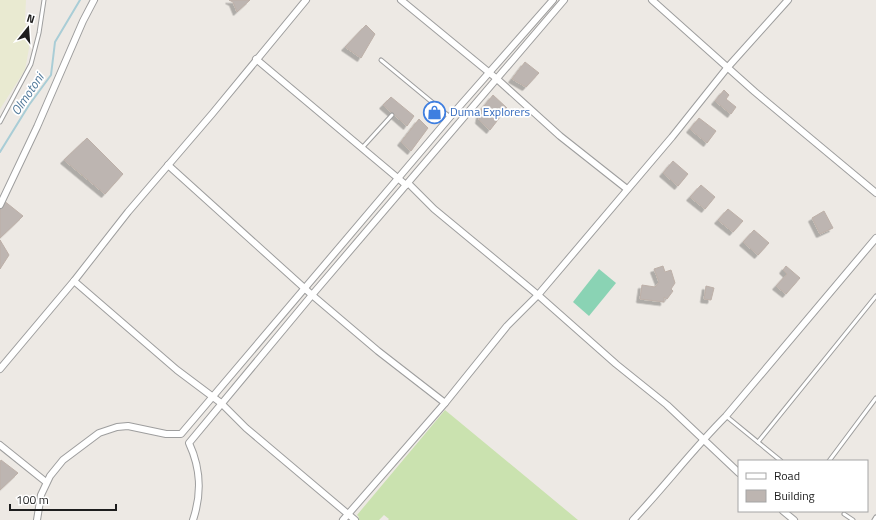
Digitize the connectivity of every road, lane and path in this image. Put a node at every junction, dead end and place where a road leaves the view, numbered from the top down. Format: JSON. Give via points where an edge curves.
{"nodes":[{"id":1,"x":44,"y":0,"type":"edge"},
{"id":2,"x":94,"y":0,"type":"edge"},
{"id":3,"x":306,"y":0,"type":"edge"},
{"id":4,"x":401,"y":0,"type":"edge"},
{"id":5,"x":553,"y":0,"type":"edge"},
{"id":6,"x":564,"y":0,"type":"edge"},
{"id":7,"x":652,"y":0,"type":"edge"},
{"id":8,"x":788,"y":0,"type":"edge"},
{"id":9,"x":256,"y":59,"type":"junction"},
{"id":10,"x":381,"y":60,"type":"dead end"},
{"id":11,"x":727,"y":68,"type":"junction"},
{"id":12,"x":489,"y":73,"type":"junction"},
{"id":13,"x":497,"y":79,"type":"junction"},
{"id":14,"x":392,"y":115,"type":"dead end"},
{"id":15,"x":450,"y":117,"type":"junction"},
{"id":16,"x":0,"y":122,"type":"edge"},
{"id":17,"x":362,"y":148,"type":"junction"},
{"id":18,"x":168,"y":165,"type":"junction"},
{"id":19,"x":398,"y":178,"type":"junction"},
{"id":20,"x":407,"y":184,"type":"junction"},
{"id":21,"x":627,"y":189,"type":"junction"},
{"id":22,"x":876,"y":193,"type":"edge"},
{"id":23,"x":0,"y":205,"type":"edge"},
{"id":24,"x":875,"y":241,"type":"edge"},
{"id":25,"x":74,"y":281,"type":"junction"},
{"id":26,"x":304,"y":288,"type":"junction"},
{"id":27,"x":312,"y":295,"type":"junction"},
{"id":28,"x":538,"y":296,"type":"junction"},
{"id":29,"x":876,"y":296,"type":"edge"},
{"id":30,"x":0,"y":369,"type":"edge"},
{"id":31,"x":213,"y":396,"type":"junction"},
{"id":32,"x":876,"y":398,"type":"edge"},
{"id":33,"x":221,"y":403,"type":"junction"},
{"id":34,"x":445,"y":403,"type":"junction"},
{"id":35,"x":726,"y":416,"type":"junction"},
{"id":36,"x":181,"y":434,"type":"junction"},
{"id":37,"x":703,"y":439,"type":"junction"},
{"id":38,"x":758,"y":442,"type":"junction"},
{"id":39,"x":189,"y":443,"type":"junction"},
{"id":40,"x":0,"y":445,"type":"edge"},
{"id":41,"x":780,"y":460,"type":"edge"},
{"id":42,"x":830,"y":460,"type":"edge"},
{"id":43,"x":738,"y":472,"type":"edge"},
{"id":44,"x":46,"y":482,"type":"junction"},
{"id":45,"x":784,"y":512,"type":"edge"},
{"id":46,"x":348,"y":514,"type":"junction"},
{"id":47,"x":844,"y":514,"type":"dead end"},
{"id":48,"x":876,"y":517,"type":"edge"},
{"id":49,"x":37,"y":520,"type":"edge"},
{"id":50,"x":193,"y":520,"type":"edge"},
{"id":51,"x":343,"y":520,"type":"edge"},
{"id":52,"x":355,"y":520,"type":"edge"},
{"id":53,"x":633,"y":520,"type":"edge"},
{"id":54,"x":794,"y":520,"type":"edge"},
{"id":55,"x":853,"y":520,"type":"edge"},
{"id":56,"x":874,"y":520,"type":"edge"}],
"edges":[{"from":1,"to":16,"type":"lane","via":[[31,64]]},
{"from":2,"to":23,"type":"street"},
{"from":3,"to":9,"type":"street"},
{"from":4,"to":12,"type":"street"},
{"from":5,"to":12,"type":"street"},
{"from":6,"to":13,"type":"street"},
{"from":7,"to":11,"type":"street"},
{"from":8,"to":11,"type":"street"},
{"from":9,"to":17,"type":"street"},
{"from":9,"to":18,"type":"street"},
{"from":10,"to":15,"type":"lane"},
{"from":11,"to":21,"type":"street"},
{"from":11,"to":22,"type":"street"},
{"from":12,"to":13,"type":"street"},
{"from":12,"to":15,"type":"street"},
{"from":13,"to":20,"type":"street"},
{"from":13,"to":21,"type":"street","via":[[560,136]]},
{"from":14,"to":17,"type":"lane"},
{"from":15,"to":19,"type":"street"},
{"from":17,"to":19,"type":"street"},
{"from":18,"to":25,"type":"street"},
{"from":18,"to":26,"type":"street"},
{"from":19,"to":20,"type":"street"},
{"from":19,"to":26,"type":"street"},
{"from":20,"to":27,"type":"street"},
{"from":20,"to":28,"type":"street"},
{"from":21,"to":28,"type":"street"},
{"from":24,"to":35,"type":"street"},
{"from":25,"to":30,"type":"street"},
{"from":25,"to":31,"type":"street","via":[[176,370]]},
{"from":26,"to":27,"type":"street"},
{"from":26,"to":31,"type":"street"},
{"from":27,"to":33,"type":"street"},
{"from":27,"to":34,"type":"street"},
{"from":28,"to":34,"type":"street","via":[[508,326]]},
{"from":28,"to":37,"type":"street","via":[[667,405]]},
{"from":29,"to":38,"type":"lane"},
{"from":31,"to":33,"type":"street"},
{"from":31,"to":36,"type":"street"},
{"from":32,"to":42,"type":"lane"},
{"from":33,"to":39,"type":"street"},
{"from":33,"to":46,"type":"street","via":[[252,433]]},
{"from":34,"to":46,"type":"street"},
{"from":35,"to":37,"type":"street"},
{"from":35,"to":38,"type":"lane"},
{"from":36,"to":39,"type":"street"},
{"from":36,"to":44,"type":"street","via":[[166,434],[128,426],[109,429],[64,460]]},
{"from":37,"to":43,"type":"street"},
{"from":37,"to":53,"type":"street","via":[[660,492]]},
{"from":38,"to":41,"type":"lane"},
{"from":39,"to":50,"type":"street","via":[[200,483],[199,502]]},
{"from":40,"to":44,"type":"street"},
{"from":44,"to":49,"type":"street"},
{"from":45,"to":54,"type":"street"},
{"from":46,"to":51,"type":"street"},
{"from":46,"to":52,"type":"street"},
{"from":47,"to":55,"type":"lane"},
{"from":48,"to":56,"type":"lane"}]}
